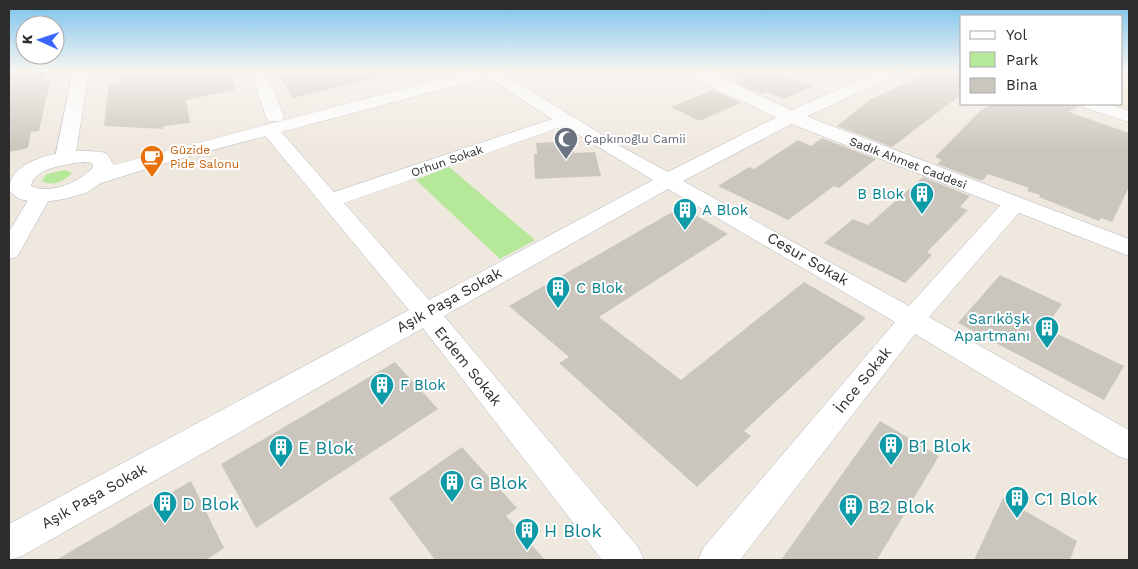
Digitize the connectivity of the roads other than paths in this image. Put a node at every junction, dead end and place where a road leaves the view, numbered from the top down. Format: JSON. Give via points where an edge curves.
{"nodes":[{"id":1,"x":76,"y":97,"type":"edge"},
{"id":2,"x":265,"y":97,"type":"edge"},
{"id":3,"x":365,"y":97,"type":"edge"},
{"id":4,"x":383,"y":97,"type":"edge"},
{"id":5,"x":530,"y":97,"type":"edge"},
{"id":6,"x":746,"y":97,"type":"edge"},
{"id":7,"x":838,"y":97,"type":"edge"},
{"id":8,"x":1094,"y":105,"type":"edge"},
{"id":9,"x":1129,"y":117,"type":"edge"},
{"id":10,"x":792,"y":118,"type":"junction"},
{"id":11,"x":565,"y":120,"type":"junction"},
{"id":12,"x":272,"y":123,"type":"junction"},
{"id":13,"x":65,"y":158,"type":"junction"},
{"id":14,"x":97,"y":168,"type":"junction"},
{"id":15,"x":16,"y":180,"type":"edge"},
{"id":16,"x":669,"y":180,"type":"junction"},
{"id":17,"x":40,"y":196,"type":"junction"},
{"id":18,"x":9,"y":201,"type":"edge"},
{"id":19,"x":329,"y":201,"type":"junction"},
{"id":20,"x":1014,"y":204,"type":"junction"},
{"id":21,"x":1129,"y":248,"type":"edge"},
{"id":22,"x":9,"y":252,"type":"edge"},
{"id":23,"x":426,"y":313,"type":"junction"},
{"id":24,"x":912,"y":319,"type":"junction"},
{"id":25,"x":1129,"y":446,"type":"edge"},
{"id":26,"x":9,"y":543,"type":"edge"},
{"id":27,"x":625,"y":560,"type":"edge"},
{"id":28,"x":717,"y":560,"type":"edge"}],
"edges":[{"from":1,"to":13,"type":"street"},
{"from":2,"to":12,"type":"street","name":"Erdem Sokak"},
{"from":3,"to":12,"type":"main road"},
{"from":4,"to":12,"type":"main road"},
{"from":5,"to":11,"type":"street","name":"Cesur Sokak"},
{"from":6,"to":10,"type":"main road","name":"Sadık Ahmet Caddesi"},
{"from":7,"to":10,"type":"street","name":"Aşık Paşa Sokak"},
{"from":8,"to":9,"type":"street"},
{"from":10,"to":16,"type":"street","name":"Aşık Paşa Sokak"},
{"from":10,"to":20,"type":"main road","name":"Sadık Ahmet Caddesi"},
{"from":11,"to":16,"type":"street","name":"Cesur Sokak"},
{"from":11,"to":19,"type":"street","name":"Orhun Sokak"},
{"from":12,"to":14,"type":"main road"},
{"from":12,"to":19,"type":"street","name":"Erdem Sokak"},
{"from":13,"to":14,"type":"main road","via":[[84,156]]},
{"from":13,"to":15,"type":"main road","via":[[45,164]]},
{"from":14,"to":17,"type":"main road","via":[[70,190]]},
{"from":15,"to":17,"type":"main road","via":[[20,189]]},
{"from":16,"to":23,"type":"street","name":"Aşık Paşa Sokak"},
{"from":16,"to":24,"type":"street","name":"Cesur Sokak"},
{"from":17,"to":18,"type":"main road"},
{"from":17,"to":22,"type":"street"},
{"from":19,"to":23,"type":"street","name":"Erdem Sokak"},
{"from":20,"to":21,"type":"main road","name":"Sadık Ahmet Caddesi"},
{"from":20,"to":24,"type":"street","name":"İnce Sokak"},
{"from":23,"to":26,"type":"street","name":"Aşık Paşa Sokak"},
{"from":23,"to":27,"type":"street","name":"Erdem Sokak"},
{"from":24,"to":25,"type":"street","name":"Cesur Sokak"},
{"from":24,"to":28,"type":"street","name":"İnce Sokak"}]}
